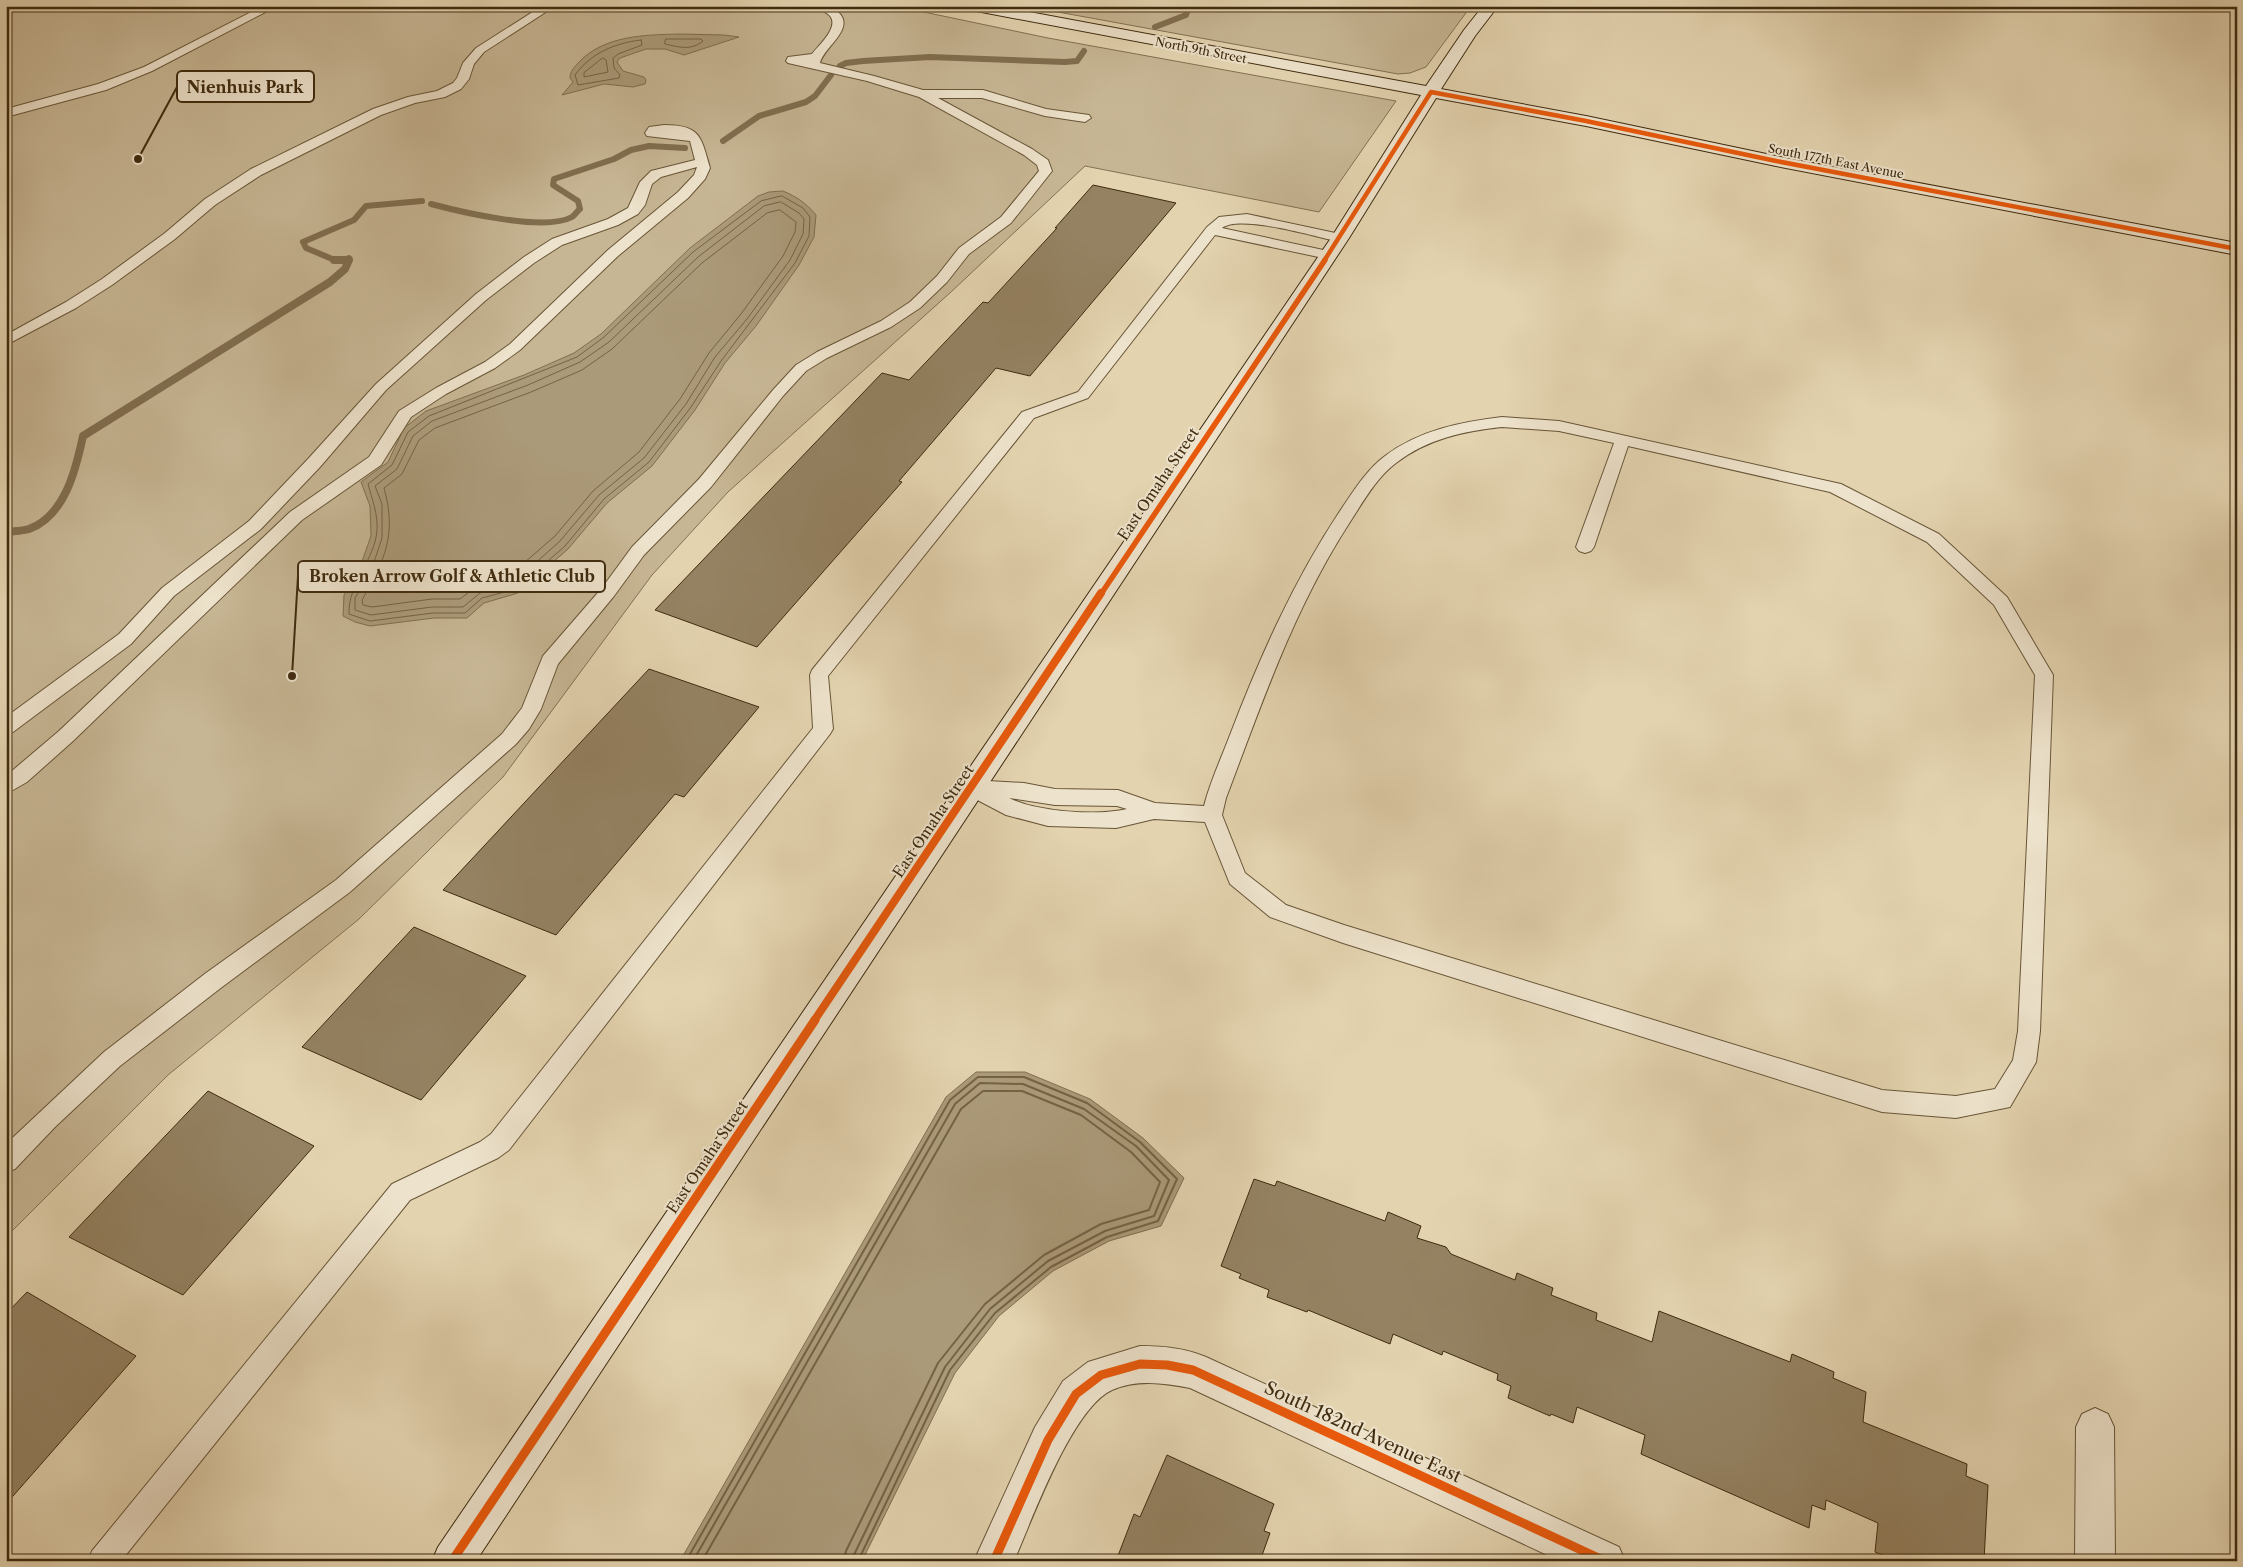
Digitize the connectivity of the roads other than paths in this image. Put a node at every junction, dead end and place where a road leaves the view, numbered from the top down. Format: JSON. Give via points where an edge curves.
{"nodes":[{"id":1,"x":21,"y":6,"type":"edge"},
{"id":2,"x":272,"y":6,"type":"edge"},
{"id":3,"x":550,"y":6,"type":"edge"},
{"id":4,"x":820,"y":6,"type":"edge"},
{"id":5,"x":971,"y":6,"type":"edge"},
{"id":6,"x":1491,"y":6,"type":"edge"},
{"id":7,"x":6,"y":11,"type":"edge"},
{"id":8,"x":1431,"y":92,"type":"junction"},
{"id":9,"x":923,"y":94,"type":"junction"},
{"id":10,"x":6,"y":113,"type":"edge"},
{"id":11,"x":1085,"y":118,"type":"dead end"},
{"id":12,"x":695,"y":138,"type":"dead end"},
{"id":13,"x":702,"y":162,"type":"junction"},
{"id":14,"x":1287,"y":226,"type":"junction"},
{"id":15,"x":1212,"y":230,"type":"junction"},
{"id":16,"x":1275,"y":243,"type":"junction"},
{"id":17,"x":1334,"y":246,"type":"junction"},
{"id":18,"x":2237,"y":249,"type":"edge"},
{"id":19,"x":6,"y":341,"type":"edge"},
{"id":20,"x":1623,"y":440,"type":"junction"},
{"id":21,"x":1584,"y":547,"type":"dead end"},
{"id":22,"x":6,"y":726,"type":"edge"},
{"id":23,"x":6,"y":786,"type":"edge"},
{"id":24,"x":971,"y":788,"type":"junction"},
{"id":25,"x":1212,"y":815,"type":"junction"},
{"id":26,"x":6,"y":1161,"type":"edge"},
{"id":27,"x":2095,"y":1427,"type":"dead end"},
{"id":28,"x":102,"y":1561,"type":"edge"},
{"id":29,"x":452,"y":1561,"type":"edge"},
{"id":30,"x":994,"y":1561,"type":"edge"},
{"id":31,"x":1605,"y":1561,"type":"edge"},
{"id":32,"x":2095,"y":1561,"type":"edge"}],
"edges":[{"from":1,"to":7,"type":"lane"},
{"from":2,"to":10,"type":"lane","via":[[102,87]]},
{"from":3,"to":19,"type":"lane","via":[[480,50],[468,63],[463,79],[456,86],[441,94],[377,112],[256,172],[210,202],[107,282]]},
{"from":4,"to":9,"type":"lane","via":[[835,14],[839,27],[814,60],[816,66]]},
{"from":5,"to":8,"type":"street","name":"North 9th Street"},
{"from":6,"to":8,"type":"street","name":"East Omaha Street","via":[[1469,33]]},
{"from":8,"to":17,"type":"street","name":"East Omaha Street"},
{"from":8,"to":18,"type":"street","name":"South 177th East Avenue"},
{"from":9,"to":11,"type":"lane","via":[[983,94],[1045,112]]},
{"from":9,"to":26,"type":"lane","via":[[1028,152],[1043,162],[1046,171],[1006,220],[964,251],[916,305],[867,334],[811,360],[794,375],[710,477],[638,551],[550,661],[531,709],[509,739],[343,886],[191,996],[112,1059],[46,1119]]},
{"from":12,"to":13,"type":"lane"},
{"from":13,"to":22,"type":"lane","via":[[656,174],[646,182],[638,206],[633,211],[613,222],[557,242],[481,297],[388,380],[255,525],[168,592],[125,639]]},
{"from":13,"to":23,"type":"lane","via":[[704,168],[700,176],[683,195],[613,252],[514,347],[490,365],[405,414],[375,462],[296,516],[116,689],[35,764]]},
{"from":14,"to":15,"type":"lane","via":[[1238,217],[1224,220]]},
{"from":14,"to":16,"type":"lane"},
{"from":14,"to":17,"type":"lane"},
{"from":15,"to":16,"type":"lane"},
{"from":15,"to":28,"type":"lane","via":[[1083,395],[1028,415],[819,675],[823,729],[500,1142],[401,1192]]},
{"from":16,"to":17,"type":"lane"},
{"from":17,"to":24,"type":"street","name":"East Omaha Street"},
{"from":20,"to":21,"type":"lane"},
{"from":20,"to":25,"type":"lane","via":[[1559,426],[1502,422],[1442,432],[1408,447],[1390,460],[1331,535],[1281,627]]},
{"from":20,"to":25,"type":"lane","via":[[1835,488],[1933,538],[2001,601],[2044,675],[2028,1030],[2024,1062],[2002,1099],[1956,1106],[1882,1101],[1352,937],[1278,911],[1237,878]]},
{"from":24,"to":25,"type":"lane","via":[[1012,809],[1048,818],[1116,820],[1154,811]]},
{"from":24,"to":29,"type":"street","name":"East Omaha Street"},
{"from":27,"to":32,"type":"street"},
{"from":30,"to":31,"type":"street","name":"South 182nd Avenue East","via":[[1061,1416],[1076,1394],[1101,1375],[1140,1364],[1193,1370]]}]}
